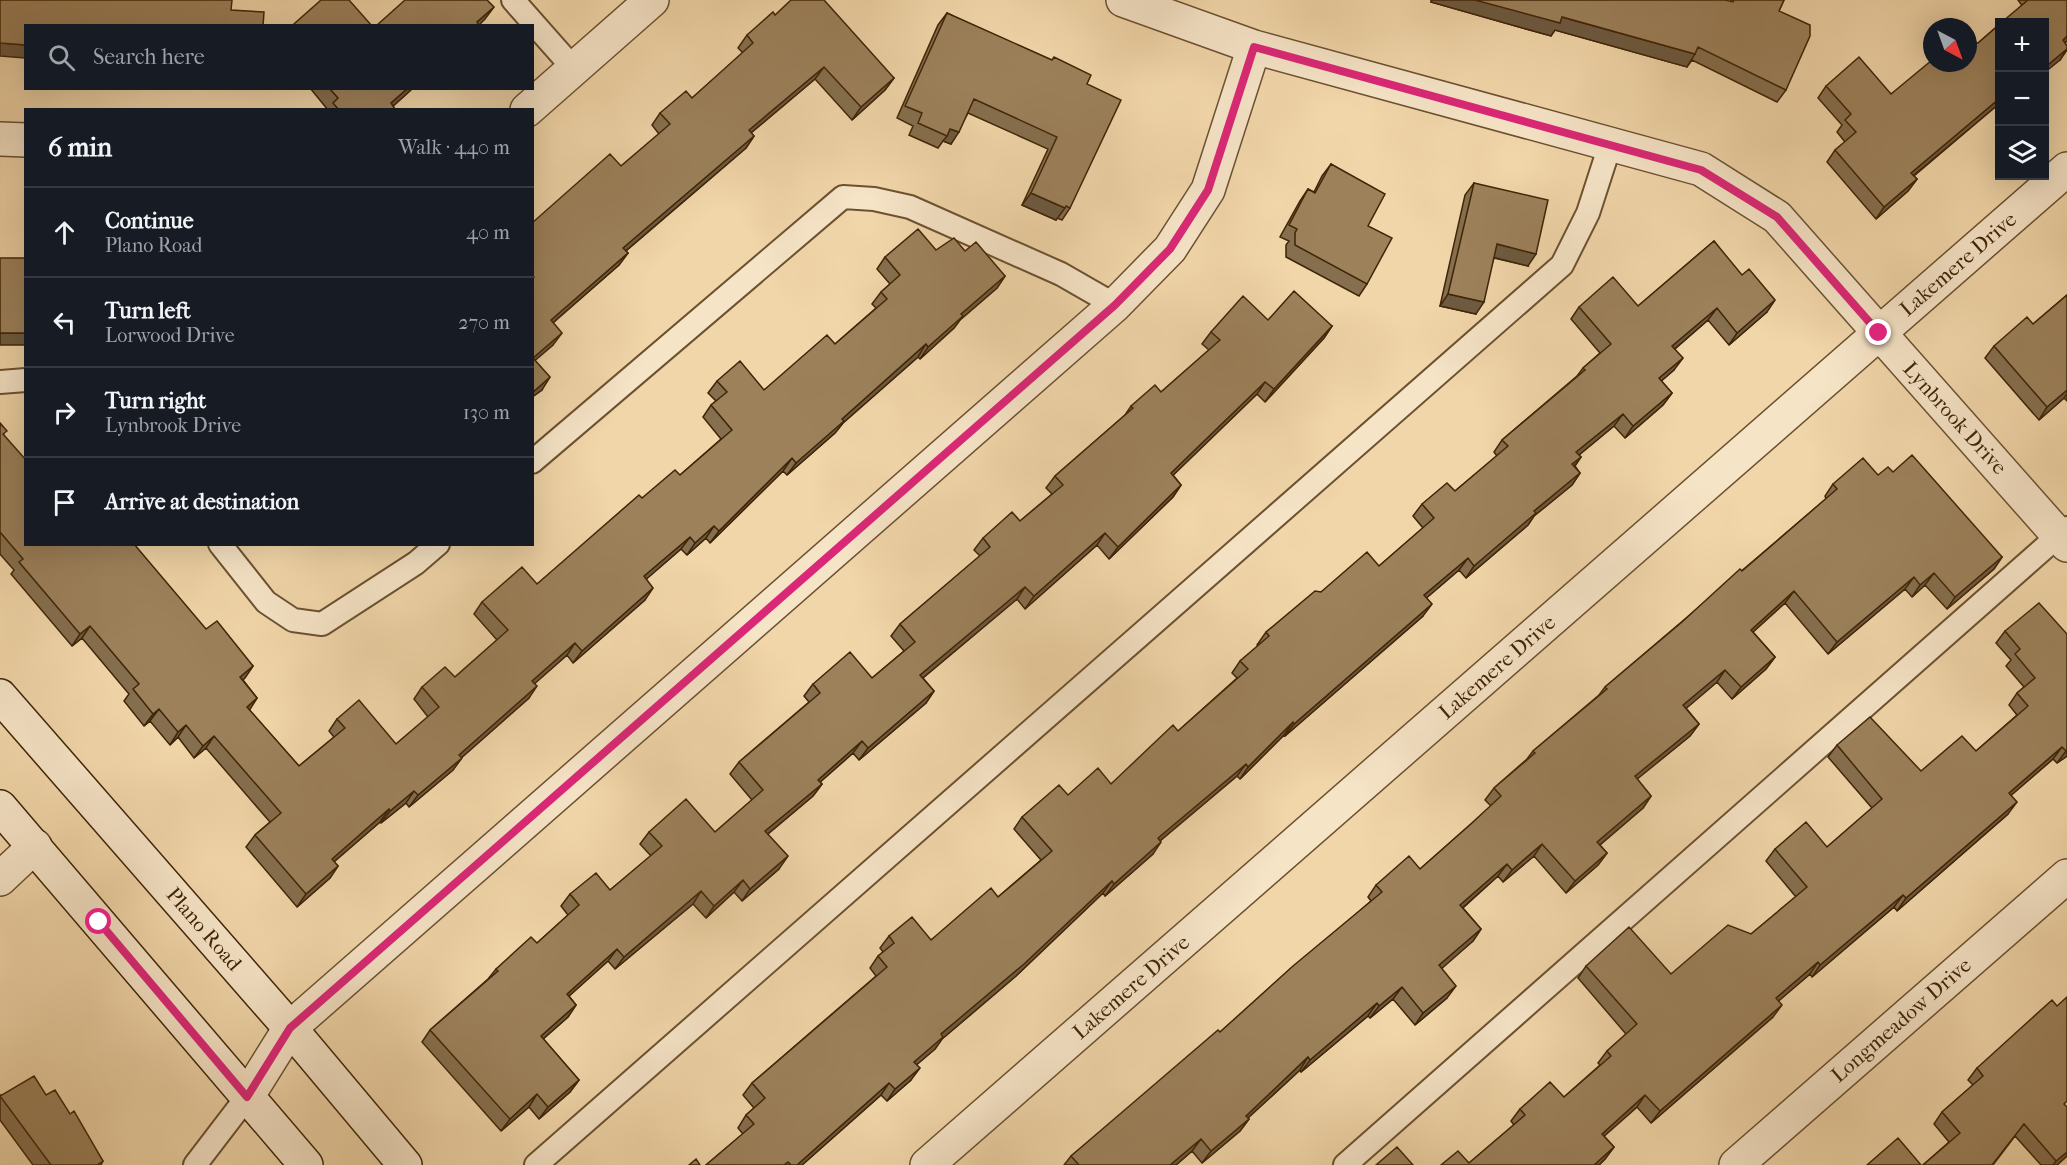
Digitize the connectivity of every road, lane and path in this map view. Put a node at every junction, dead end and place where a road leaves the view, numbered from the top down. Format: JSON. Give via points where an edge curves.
{"nodes":[{"id":1,"x":513,"y":0,"type":"edge"},
{"id":2,"x":652,"y":0,"type":"edge"},
{"id":3,"x":1122,"y":0,"type":"edge"},
{"id":4,"x":1254,"y":47,"type":"junction"},
{"id":5,"x":574,"y":69,"type":"junction"},
{"id":6,"x":529,"y":108,"type":"edge"},
{"id":7,"x":0,"y":139,"type":"edge"},
{"id":8,"x":24,"y":140,"type":"edge"},
{"id":9,"x":1610,"y":145,"type":"junction"},
{"id":10,"x":2067,"y":169,"type":"edge"},
{"id":11,"x":1115,"y":305,"type":"junction"},
{"id":12,"x":1879,"y":333,"type":"junction"},
{"id":13,"x":24,"y":380,"type":"edge"},
{"id":14,"x":0,"y":382,"type":"edge"},
{"id":15,"x":534,"y":460,"type":"edge"},
{"id":16,"x":2064,"y":536,"type":"edge"},
{"id":17,"x":222,"y":546,"type":"edge"},
{"id":18,"x":436,"y":546,"type":"edge"},
{"id":19,"x":0,"y":696,"type":"edge"},
{"id":20,"x":0,"y":807,"type":"edge"},
{"id":21,"x":35,"y":846,"type":"junction"},
{"id":22,"x":2067,"y":876,"type":"edge"},
{"id":23,"x":0,"y":879,"type":"edge"},
{"id":24,"x":290,"y":1028,"type":"junction"},
{"id":25,"x":247,"y":1097,"type":"junction"},
{"id":26,"x":195,"y":1165,"type":"edge"},
{"id":27,"x":306,"y":1165,"type":"edge"},
{"id":28,"x":405,"y":1165,"type":"edge"},
{"id":29,"x":536,"y":1165,"type":"edge"},
{"id":30,"x":927,"y":1165,"type":"edge"},
{"id":31,"x":1345,"y":1165,"type":"edge"},
{"id":32,"x":1736,"y":1165,"type":"edge"}],
"edges":[{"from":1,"to":5,"type":"lane"},
{"from":2,"to":5,"type":"street"},
{"from":3,"to":4,"type":"street","name":"Lynbrook Drive"},
{"from":4,"to":9,"type":"street","name":"Lynbrook Drive"},
{"from":4,"to":11,"type":"street","via":[[1208,190],[1170,249]]},
{"from":5,"to":6,"type":"street"},
{"from":7,"to":8,"type":"street"},
{"from":9,"to":12,"type":"street","name":"Lynbrook Drive","via":[[1701,170],[1777,217]]},
{"from":9,"to":29,"type":"lane","via":[[1588,213],[1562,265]]},
{"from":10,"to":12,"type":"street","name":"Lakemere Drive"},
{"from":11,"to":15,"type":"lane","via":[[1061,273],[910,207],[843,197]]},
{"from":11,"to":24,"type":"street"},
{"from":12,"to":16,"type":"street","name":"Lynbrook Drive"},
{"from":12,"to":30,"type":"street","name":"Lakemere Drive"},
{"from":13,"to":14,"type":"lane"},
{"from":16,"to":31,"type":"lane"},
{"from":17,"to":18,"type":"lane","via":[[267,602],[293,620],[322,624]]},
{"from":19,"to":24,"type":"street","name":"Plano Road"},
{"from":20,"to":21,"type":"street"},
{"from":21,"to":23,"type":"street"},
{"from":21,"to":25,"type":"street"},
{"from":22,"to":32,"type":"street","name":"Longmeadow Drive"},
{"from":24,"to":25,"type":"street"},
{"from":24,"to":28,"type":"street","name":"Plano Road"},
{"from":25,"to":26,"type":"lane"},
{"from":25,"to":27,"type":"street"}]}
